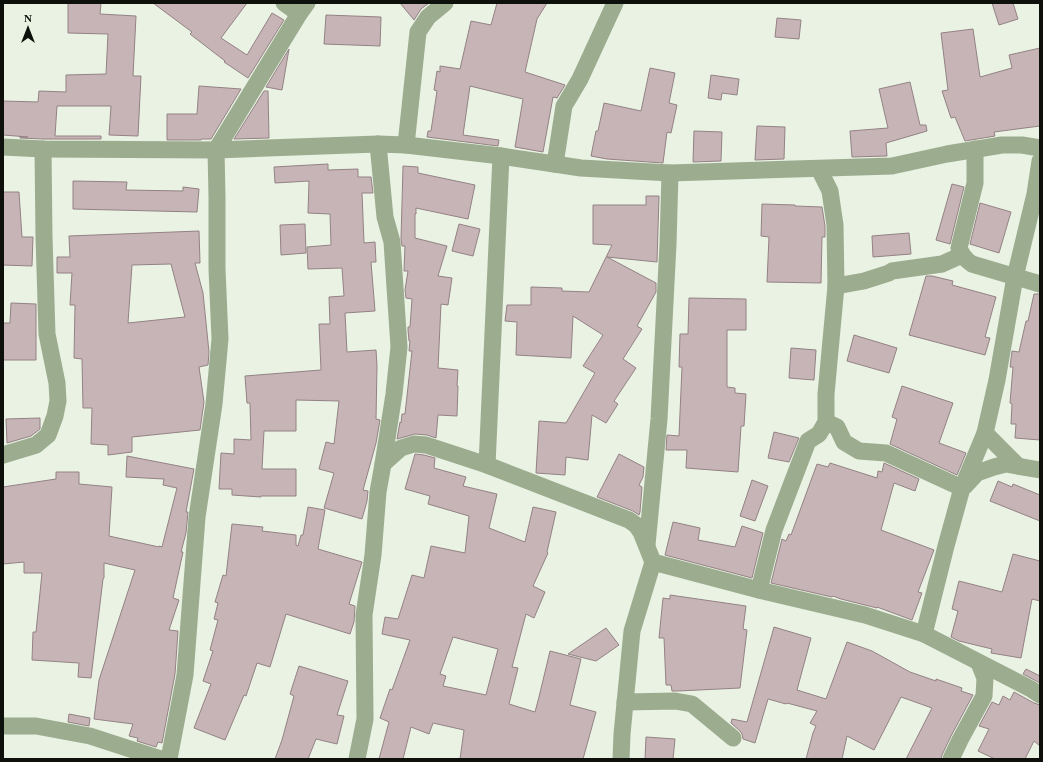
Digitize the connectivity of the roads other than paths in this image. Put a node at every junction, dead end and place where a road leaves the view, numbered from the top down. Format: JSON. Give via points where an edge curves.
{"nodes":[{"id":1,"x":284,"y":3,"type":"edge"},
{"id":2,"x":445,"y":3,"type":"edge"},
{"id":3,"x":615,"y":3,"type":"edge"},
{"id":4,"x":303,"y":9,"type":"edge"},
{"id":5,"x":378,"y":144,"type":"junction"},
{"id":6,"x":406,"y":145,"type":"junction"},
{"id":7,"x":3,"y":147,"type":"edge"},
{"id":8,"x":1040,"y":148,"type":"edge"},
{"id":9,"x":43,"y":149,"type":"junction"},
{"id":10,"x":975,"y":149,"type":"junction"},
{"id":11,"x":216,"y":150,"type":"junction"},
{"id":12,"x":501,"y":156,"type":"junction"},
{"id":13,"x":1040,"y":161,"type":"edge"},
{"id":14,"x":556,"y":164,"type":"junction"},
{"id":15,"x":820,"y":169,"type":"junction"},
{"id":16,"x":670,"y":173,"type":"junction"},
{"id":17,"x":962,"y":255,"type":"junction"},
{"id":18,"x":1015,"y":277,"type":"junction"},
{"id":19,"x":1040,"y":284,"type":"edge"},
{"id":20,"x":836,"y":286,"type":"junction"},
{"id":21,"x":826,"y":422,"type":"junction"},
{"id":22,"x":985,"y":432,"type":"junction"},
{"id":23,"x":3,"y":455,"type":"edge"},
{"id":24,"x":383,"y":464,"type":"junction"},
{"id":25,"x":487,"y":465,"type":"junction"},
{"id":26,"x":1018,"y":466,"type":"junction"},
{"id":27,"x":1040,"y":470,"type":"edge"},
{"id":28,"x":962,"y":488,"type":"junction"},
{"id":29,"x":650,"y":555,"type":"junction"},
{"id":30,"x":759,"y":590,"type":"junction"},
{"id":31,"x":924,"y":634,"type":"junction"},
{"id":32,"x":979,"y":663,"type":"junction"},
{"id":33,"x":1040,"y":695,"type":"edge"},
{"id":34,"x":625,"y":702,"type":"junction"},
{"id":35,"x":3,"y":726,"type":"edge"},
{"id":36,"x":733,"y":738,"type":"dead end"},
{"id":37,"x":161,"y":759,"type":"edge"},
{"id":38,"x":169,"y":759,"type":"edge"},
{"id":39,"x":357,"y":759,"type":"edge"},
{"id":40,"x":621,"y":759,"type":"edge"},
{"id":41,"x":952,"y":759,"type":"edge"}],
"edges":[{"from":1,"to":4,"type":"street"},
{"from":2,"to":6,"type":"street","via":[[428,17],[418,32]]},
{"from":3,"to":14,"type":"street","via":[[580,79],[564,106]]},
{"from":4,"to":11,"type":"street"},
{"from":5,"to":6,"type":"street"},
{"from":5,"to":11,"type":"street"},
{"from":5,"to":24,"type":"street","via":[[385,217],[392,242],[399,347]]},
{"from":6,"to":12,"type":"street"},
{"from":7,"to":9,"type":"street"},
{"from":8,"to":10,"type":"street","via":[[1002,145]]},
{"from":9,"to":11,"type":"street"},
{"from":9,"to":23,"type":"street","via":[[47,334],[58,401],[48,435],[36,445]]},
{"from":10,"to":15,"type":"street","via":[[892,166]]},
{"from":10,"to":17,"type":"street","via":[[975,183],[959,248]]},
{"from":11,"to":38,"type":"street","via":[[220,339],[214,404],[197,517],[185,675]]},
{"from":12,"to":14,"type":"street"},
{"from":12,"to":25,"type":"street"},
{"from":13,"to":18,"type":"street","via":[[1035,194]]},
{"from":14,"to":16,"type":"street","via":[[581,168]]},
{"from":15,"to":16,"type":"street"},
{"from":15,"to":20,"type":"street","via":[[830,191],[835,225]]},
{"from":16,"to":29,"type":"street"},
{"from":17,"to":18,"type":"street","via":[[972,264]]},
{"from":17,"to":20,"type":"street","via":[[942,264],[892,271],[864,281]]},
{"from":18,"to":19,"type":"street"},
{"from":18,"to":22,"type":"street"},
{"from":20,"to":21,"type":"street","via":[[826,394]]},
{"from":21,"to":28,"type":"street","via":[[838,427],[844,442],[858,451],[886,453]]},
{"from":21,"to":30,"type":"street","via":[[819,434],[808,441],[774,530]]},
{"from":22,"to":26,"type":"street"},
{"from":22,"to":28,"type":"street"},
{"from":24,"to":25,"type":"street","via":[[401,448],[414,444],[426,445]]},
{"from":24,"to":39,"type":"street","via":[[364,615],[365,719]]},
{"from":25,"to":29,"type":"street","via":[[629,520],[641,532]]},
{"from":26,"to":27,"type":"street"},
{"from":26,"to":28,"type":"street","via":[[1006,464],[977,473]]},
{"from":28,"to":31,"type":"street"},
{"from":29,"to":30,"type":"street"},
{"from":29,"to":34,"type":"street","via":[[632,631]]},
{"from":30,"to":31,"type":"street","via":[[865,615]]},
{"from":31,"to":32,"type":"street"},
{"from":32,"to":33,"type":"street"},
{"from":32,"to":41,"type":"street","via":[[985,678],[984,696]]},
{"from":34,"to":36,"type":"street","via":[[675,701],[692,704]]},
{"from":34,"to":40,"type":"street"},
{"from":35,"to":37,"type":"street","via":[[36,726],[90,736]]}]}
